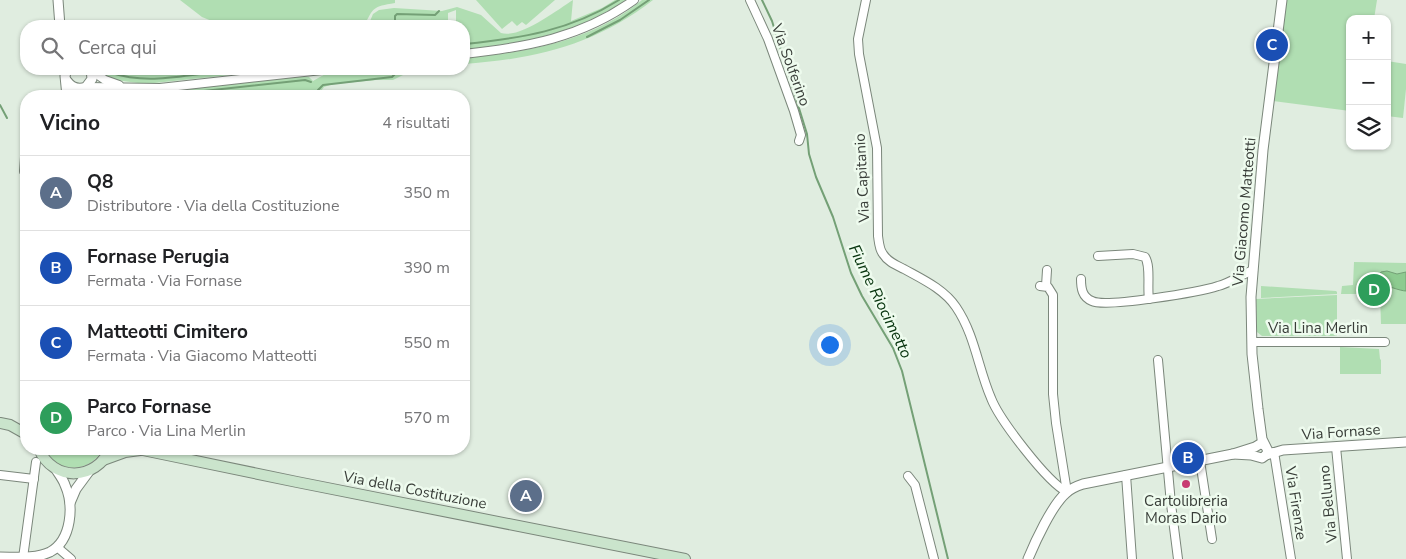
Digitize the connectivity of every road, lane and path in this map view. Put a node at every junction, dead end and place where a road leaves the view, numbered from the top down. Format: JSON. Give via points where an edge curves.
{"nodes":[{"id":1,"x":58,"y":0,"type":"edge"},
{"id":2,"x":634,"y":0,"type":"edge"},
{"id":3,"x":750,"y":0,"type":"edge"},
{"id":4,"x":866,"y":0,"type":"edge"},
{"id":5,"x":1282,"y":0,"type":"edge"},
{"id":6,"x":60,"y":20,"type":"edge"},
{"id":7,"x":470,"y":53,"type":"edge"},
{"id":8,"x":66,"y":75,"type":"edge"},
{"id":9,"x":92,"y":75,"type":"edge"},
{"id":10,"x":98,"y":75,"type":"edge"},
{"id":11,"x":277,"y":75,"type":"edge"},
{"id":12,"x":67,"y":81,"type":"junction"},
{"id":13,"x":82,"y":88,"type":"junction"},
{"id":14,"x":128,"y":88,"type":"junction"},
{"id":15,"x":67,"y":90,"type":"edge"},
{"id":16,"x":80,"y":90,"type":"edge"},
{"id":17,"x":799,"y":141,"type":"dead end"},
{"id":18,"x":1098,"y":256,"type":"dead end"},
{"id":19,"x":1047,"y":270,"type":"dead end"},
{"id":20,"x":1252,"y":270,"type":"junction"},
{"id":21,"x":1081,"y":278,"type":"dead end"},
{"id":22,"x":1149,"y":299,"type":"junction"},
{"id":23,"x":1252,"y":342,"type":"junction"},
{"id":24,"x":1385,"y":342,"type":"dead end"},
{"id":25,"x":1158,"y":360,"type":"dead end"},
{"id":26,"x":20,"y":423,"type":"edge"},
{"id":27,"x":5,"y":424,"type":"edge"},
{"id":28,"x":20,"y":431,"type":"edge"},
{"id":29,"x":1404,"y":442,"type":"edge"},
{"id":30,"x":1336,"y":447,"type":"junction"},
{"id":31,"x":1265,"y":450,"type":"junction"},
{"id":32,"x":42,"y":455,"type":"edge"},
{"id":33,"x":106,"y":455,"type":"edge"},
{"id":34,"x":117,"y":455,"type":"edge"},
{"id":35,"x":164,"y":455,"type":"edge"},
{"id":36,"x":103,"y":460,"type":"junction"},
{"id":37,"x":1200,"y":461,"type":"junction"},
{"id":38,"x":36,"y":462,"type":"dead end"},
{"id":39,"x":1168,"y":467,"type":"junction"},
{"id":40,"x":55,"y":468,"type":"junction"},
{"id":41,"x":90,"y":470,"type":"junction"},
{"id":42,"x":0,"y":475,"type":"edge"},
{"id":43,"x":1126,"y":475,"type":"junction"},
{"id":44,"x":908,"y":476,"type":"dead end"},
{"id":45,"x":34,"y":479,"type":"junction"},
{"id":46,"x":1067,"y":492,"type":"junction"},
{"id":47,"x":70,"y":506,"type":"junction"},
{"id":48,"x":1212,"y":540,"type":"dead end"},
{"id":49,"x":57,"y":547,"type":"junction"},
{"id":50,"x":0,"y":557,"type":"edge"},
{"id":51,"x":23,"y":558,"type":"junction"},
{"id":52,"x":71,"y":559,"type":"edge"},
{"id":53,"x":684,"y":559,"type":"edge"},
{"id":54,"x":934,"y":559,"type":"edge"},
{"id":55,"x":1028,"y":559,"type":"edge"},
{"id":56,"x":1132,"y":559,"type":"edge"},
{"id":57,"x":1178,"y":559,"type":"edge"},
{"id":58,"x":1291,"y":559,"type":"edge"},
{"id":59,"x":1347,"y":559,"type":"edge"}],
"edges":[{"from":1,"to":6,"type":"street"},
{"from":2,"to":7,"type":"street","via":[[595,24],[555,39]]},
{"from":3,"to":17,"type":"street","name":"Via Solferino","via":[[762,23],[794,111],[801,136]]},
{"from":4,"to":46,"type":"street","name":"Via Capitanio","via":[[858,39],[877,148],[880,250],[887,260],[934,286],[950,299],[963,318],[997,410],[1040,468]]},
{"from":5,"to":20,"type":"street","name":"Via Giacomo Matteotti"},
{"from":8,"to":12,"type":"street"},
{"from":9,"to":13,"type":"street"},
{"from":10,"to":14,"type":"street"},
{"from":11,"to":14,"type":"street","via":[[160,88]]},
{"from":12,"to":13,"type":"street"},
{"from":12,"to":15,"type":"street"},
{"from":13,"to":14,"type":"street"},
{"from":13,"to":16,"type":"street"},
{"from":18,"to":22,"type":"street","via":[[1134,254],[1145,257]]},
{"from":19,"to":46,"type":"street","via":[[1043,286],[1051,290],[1052,295],[1053,394]]},
{"from":20,"to":22,"type":"street","via":[[1218,286]]},
{"from":20,"to":23,"type":"street","name":"Via Giacomo Matteotti"},
{"from":21,"to":22,"type":"street","via":[[1082,292],[1096,303]]},
{"from":23,"to":24,"type":"street","name":"Via Lina Merlin"},
{"from":23,"to":31,"type":"street","name":"Via Giacomo Matteotti"},
{"from":25,"to":39,"type":"street"},
{"from":26,"to":27,"type":"main road"},
{"from":27,"to":28,"type":"main road"},
{"from":29,"to":30,"type":"street","name":"Via Fornase"},
{"from":30,"to":31,"type":"street","name":"Via Fornase"},
{"from":30,"to":59,"type":"street","name":"Via Belluno"},
{"from":31,"to":37,"type":"street","name":"Via Fornase"},
{"from":31,"to":58,"type":"street","name":"Via Firenze"},
{"from":32,"to":40,"type":"main road"},
{"from":33,"to":36,"type":"main road"},
{"from":34,"to":36,"type":"main road","name":"Via della Costituzione"},
{"from":35,"to":53,"type":"main road","name":"Via della Costituzione"},
{"from":36,"to":41,"type":"main road"},
{"from":37,"to":39,"type":"street","name":"Via Fornase"},
{"from":37,"to":48,"type":"street"},
{"from":38,"to":45,"type":"street"},
{"from":39,"to":43,"type":"street","name":"Via Fornase"},
{"from":39,"to":57,"type":"street"},
{"from":40,"to":41,"type":"main road","via":[[73,474]]},
{"from":40,"to":47,"type":"street","via":[[65,484]]},
{"from":41,"to":47,"type":"street","via":[[76,488]]},
{"from":42,"to":45,"type":"street"},
{"from":43,"to":46,"type":"street","name":"Via Fornase","via":[[1084,484]]},
{"from":43,"to":56,"type":"street"},
{"from":44,"to":54,"type":"street","via":[[915,485]]},
{"from":45,"to":51,"type":"street"},
{"from":46,"to":55,"type":"street","via":[[1051,514]]},
{"from":47,"to":49,"type":"street","via":[[66,534]]},
{"from":49,"to":51,"type":"street","via":[[44,554]]},
{"from":49,"to":52,"type":"street"},
{"from":50,"to":51,"type":"street"}]}
